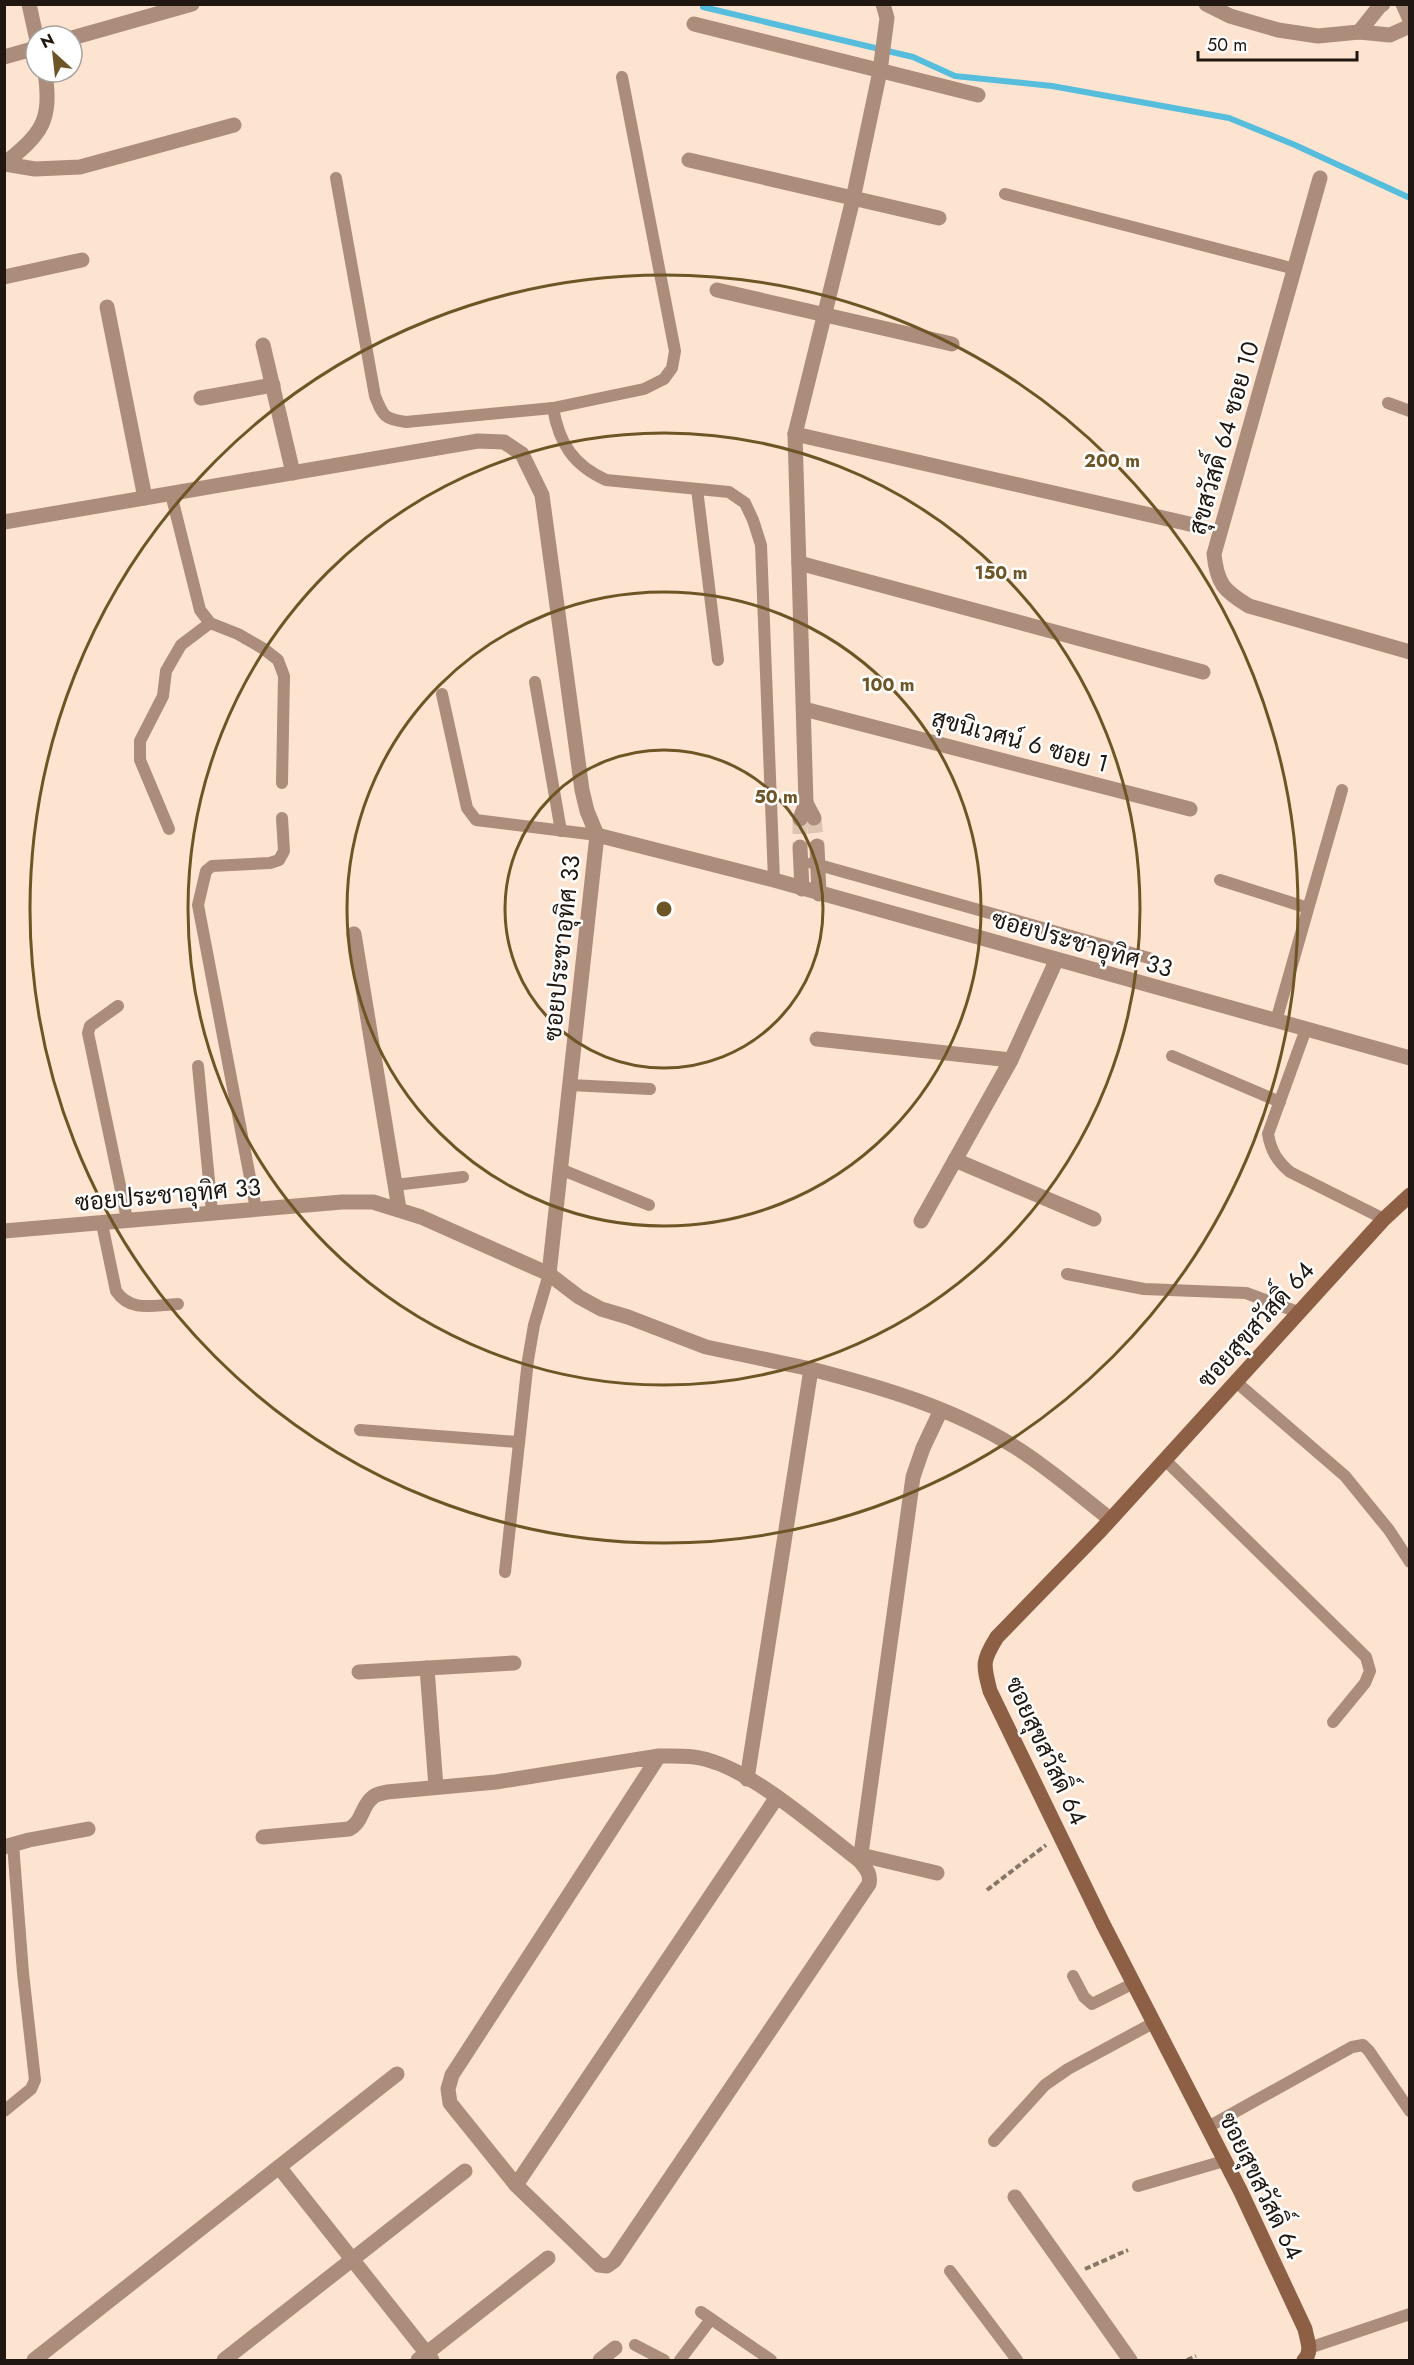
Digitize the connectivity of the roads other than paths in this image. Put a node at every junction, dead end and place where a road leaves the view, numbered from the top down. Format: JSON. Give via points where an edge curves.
{"nodes":[{"id":1,"x":29,"y":4,"type":"edge"},
{"id":2,"x":192,"y":4,"type":"edge"},
{"id":3,"x":883,"y":4,"type":"edge"},
{"id":4,"x":1206,"y":4,"type":"edge"},
{"id":5,"x":1383,"y":4,"type":"edge"},
{"id":6,"x":1404,"y":4,"type":"edge"},
{"id":7,"x":1410,"y":20,"type":"edge"},
{"id":8,"x":33,"y":24,"type":"edge"},
{"id":9,"x":694,"y":24,"type":"dead end"},
{"id":10,"x":1410,"y":26,"type":"edge"},
{"id":11,"x":1359,"y":32,"type":"junction"},
{"id":12,"x":84,"y":35,"type":"edge"},
{"id":13,"x":24,"y":51,"type":"edge"},
{"id":14,"x":4,"y":57,"type":"edge"},
{"id":15,"x":880,"y":71,"type":"junction"},
{"id":16,"x":622,"y":77,"type":"dead end"},
{"id":17,"x":47,"y":84,"type":"edge"},
{"id":18,"x":978,"y":95,"type":"dead end"},
{"id":19,"x":234,"y":125,"type":"dead end"},
{"id":20,"x":689,"y":160,"type":"dead end"},
{"id":21,"x":5,"y":164,"type":"edge"},
{"id":22,"x":336,"y":178,"type":"dead end"},
{"id":23,"x":1320,"y":178,"type":"dead end"},
{"id":24,"x":1005,"y":194,"type":"dead end"},
{"id":25,"x":853,"y":199,"type":"junction"},
{"id":26,"x":939,"y":218,"type":"dead end"},
{"id":27,"x":81,"y":260,"type":"dead end"},
{"id":28,"x":1294,"y":269,"type":"junction"},
{"id":29,"x":4,"y":277,"type":"edge"},
{"id":30,"x":717,"y":291,"type":"dead end"},
{"id":31,"x":107,"y":307,"type":"dead end"},
{"id":32,"x":825,"y":315,"type":"junction"},
{"id":33,"x":952,"y":344,"type":"dead end"},
{"id":34,"x":263,"y":345,"type":"dead end"},
{"id":35,"x":273,"y":385,"type":"junction"},
{"id":36,"x":201,"y":398,"type":"dead end"},
{"id":37,"x":1388,"y":403,"type":"dead end"},
{"id":38,"x":553,"y":408,"type":"junction"},
{"id":39,"x":1410,"y":411,"type":"edge"},
{"id":40,"x":795,"y":434,"type":"junction"},
{"id":41,"x":292,"y":473,"type":"junction"},
{"id":42,"x":697,"y":489,"type":"junction"},
{"id":43,"x":171,"y":494,"type":"junction"},
{"id":44,"x":145,"y":498,"type":"junction"},
{"id":45,"x":4,"y":522,"type":"edge"},
{"id":46,"x":1194,"y":525,"type":"dead end"},
{"id":47,"x":799,"y":563,"type":"junction"},
{"id":48,"x":210,"y":623,"type":"junction"},
{"id":49,"x":1410,"y":652,"type":"edge"},
{"id":50,"x":718,"y":660,"type":"dead end"},
{"id":51,"x":1203,"y":672,"type":"dead end"},
{"id":52,"x":535,"y":682,"type":"dead end"},
{"id":53,"x":442,"y":694,"type":"dead end"},
{"id":54,"x":804,"y":709,"type":"junction"},
{"id":55,"x":282,"y":783,"type":"dead end"},
{"id":56,"x":1342,"y":790,"type":"dead end"},
{"id":57,"x":1190,"y":809,"type":"dead end"},
{"id":58,"x":282,"y":818,"type":"dead end"},
{"id":59,"x":807,"y":819,"type":"tunnel mouth"},
{"id":60,"x":169,"y":829,"type":"dead end"},
{"id":61,"x":561,"y":831,"type":"junction"},
{"id":62,"x":597,"y":835,"type":"junction"},
{"id":63,"x":817,"y":846,"type":"tunnel mouth"},
{"id":64,"x":801,"y":853,"type":"joint"},
{"id":65,"x":817,"y":864,"type":"junction"},
{"id":66,"x":774,"y":880,"type":"junction"},
{"id":67,"x":1220,"y":880,"type":"dead end"},
{"id":68,"x":802,"y":889,"type":"junction"},
{"id":69,"x":819,"y":894,"type":"junction"},
{"id":70,"x":1308,"y":908,"type":"junction"},
{"id":71,"x":354,"y":934,"type":"dead end"},
{"id":72,"x":1149,"y":958,"type":"dead end"},
{"id":73,"x":1056,"y":961,"type":"junction"},
{"id":74,"x":117,"y":1006,"type":"dead end"},
{"id":75,"x":1276,"y":1022,"type":"junction"},
{"id":76,"x":1306,"y":1029,"type":"junction"},
{"id":77,"x":817,"y":1039,"type":"dead end"},
{"id":78,"x":1172,"y":1056,"type":"dead end"},
{"id":79,"x":1410,"y":1058,"type":"edge"},
{"id":80,"x":1011,"y":1060,"type":"junction"},
{"id":81,"x":198,"y":1066,"type":"dead end"},
{"id":82,"x":570,"y":1085,"type":"junction"},
{"id":83,"x":650,"y":1089,"type":"dead end"},
{"id":84,"x":1280,"y":1102,"type":"junction"},
{"id":85,"x":955,"y":1160,"type":"junction"},
{"id":86,"x":560,"y":1169,"type":"junction"},
{"id":87,"x":464,"y":1177,"type":"dead end"},
{"id":88,"x":395,"y":1185,"type":"junction"},
{"id":89,"x":1410,"y":1195,"type":"edge"},
{"id":90,"x":649,"y":1205,"type":"dead end"},
{"id":91,"x":256,"y":1209,"type":"junction"},
{"id":92,"x":399,"y":1209,"type":"junction"},
{"id":93,"x":212,"y":1212,"type":"junction"},
{"id":94,"x":127,"y":1219,"type":"junction"},
{"id":95,"x":1094,"y":1219,"type":"dead end"},
{"id":96,"x":1384,"y":1219,"type":"junction"},
{"id":97,"x":921,"y":1221,"type":"dead end"},
{"id":98,"x":102,"y":1224,"type":"junction"},
{"id":99,"x":4,"y":1231,"type":"edge"},
{"id":100,"x":549,"y":1274,"type":"junction"},
{"id":101,"x":1066,"y":1274,"type":"dead end"},
{"id":102,"x":178,"y":1304,"type":"dead end"},
{"id":103,"x":1298,"y":1312,"type":"junction"},
{"id":104,"x":811,"y":1369,"type":"junction"},
{"id":105,"x":1235,"y":1381,"type":"junction"},
{"id":106,"x":941,"y":1410,"type":"junction"},
{"id":107,"x":360,"y":1430,"type":"dead end"},
{"id":108,"x":518,"y":1442,"type":"junction"},
{"id":109,"x":1164,"y":1459,"type":"junction"},
{"id":110,"x":1110,"y":1519,"type":"junction"},
{"id":111,"x":1410,"y":1562,"type":"edge"},
{"id":112,"x":506,"y":1572,"type":"dead end"},
{"id":113,"x":514,"y":1663,"type":"dead end"},
{"id":114,"x":428,"y":1668,"type":"junction"},
{"id":115,"x":359,"y":1672,"type":"dead end"},
{"id":116,"x":1333,"y":1722,"type":"dead end"},
{"id":117,"x":658,"y":1756,"type":"junction"},
{"id":118,"x":747,"y":1779,"type":"junction"},
{"id":119,"x":436,"y":1787,"type":"junction"},
{"id":120,"x":777,"y":1797,"type":"junction"},
{"id":121,"x":88,"y":1829,"type":"dead end"},
{"id":122,"x":263,"y":1838,"type":"dead end"},
{"id":123,"x":9,"y":1846,"type":"edge"},
{"id":124,"x":860,"y":1858,"type":"junction"},
{"id":125,"x":937,"y":1873,"type":"dead end"},
{"id":126,"x":1073,"y":1976,"type":"dead end"},
{"id":127,"x":1134,"y":1983,"type":"junction"},
{"id":128,"x":1155,"y":2022,"type":"junction"},
{"id":129,"x":397,"y":2074,"type":"dead end"},
{"id":130,"x":4,"y":2111,"type":"edge"},
{"id":131,"x":1410,"y":2111,"type":"edge"},
{"id":132,"x":1208,"y":2127,"type":"junction"},
{"id":133,"x":994,"y":2141,"type":"dead end"},
{"id":134,"x":1224,"y":2161,"type":"junction"},
{"id":135,"x":279,"y":2167,"type":"junction"},
{"id":136,"x":465,"y":2171,"type":"dead end"},
{"id":137,"x":516,"y":2185,"type":"junction"},
{"id":138,"x":1138,"y":2186,"type":"dead end"},
{"id":139,"x":1015,"y":2197,"type":"dead end"},
{"id":140,"x":548,"y":2258,"type":"dead end"},
{"id":141,"x":352,"y":2260,"type":"junction"},
{"id":142,"x":950,"y":2271,"type":"dead end"},
{"id":143,"x":1410,"y":2314,"type":"edge"},
{"id":144,"x":635,"y":2346,"type":"dead end"},
{"id":145,"x":615,"y":2348,"type":"dead end"},
{"id":146,"x":1308,"y":2357,"type":"edge"},
{"id":147,"x":426,"y":2358,"type":"edge"},
{"id":148,"x":34,"y":2361,"type":"edge"},
{"id":149,"x":224,"y":2361,"type":"edge"},
{"id":150,"x":600,"y":2361,"type":"edge"},
{"id":151,"x":664,"y":2361,"type":"edge"},
{"id":152,"x":680,"y":2361,"type":"edge"},
{"id":153,"x":771,"y":2361,"type":"edge"},
{"id":154,"x":1017,"y":2361,"type":"edge"},
{"id":155,"x":1131,"y":2361,"type":"edge"}],
"edges":[{"from":1,"to":8,"type":"street"},
{"from":2,"to":12,"type":"street"},
{"from":3,"to":15,"type":"street","via":[[887,27]]},
{"from":4,"to":11,"type":"street","via":[[1230,16],[1278,30],[1318,36]]},
{"from":5,"to":11,"type":"street"},
{"from":6,"to":7,"type":"street"},
{"from":9,"to":15,"type":"street"},
{"from":10,"to":11,"type":"street","via":[[1390,36]]},
{"from":13,"to":14,"type":"street"},
{"from":15,"to":18,"type":"street"},
{"from":15,"to":25,"type":"street"},
{"from":16,"to":38,"type":"lane","via":[[675,351],[672,368],[664,379],[644,389]]},
{"from":17,"to":21,"type":"street","via":[[46,119],[27,145]]},
{"from":19,"to":21,"type":"street","via":[[80,167],[35,169]]},
{"from":20,"to":25,"type":"street"},
{"from":22,"to":38,"type":"lane","via":[[375,396],[382,413],[389,420],[406,422]]},
{"from":23,"to":28,"type":"street","name":"สุขสวัสดิ์ 64 ซอย 10"},
{"from":24,"to":28,"type":"lane"},
{"from":25,"to":26,"type":"street"},
{"from":25,"to":32,"type":"street"},
{"from":27,"to":29,"type":"street"},
{"from":28,"to":49,"type":"street","name":"สุขสวัสดิ์ 64 ซอย 10","via":[[1215,554],[1216,575],[1229,594],[1249,606]]},
{"from":30,"to":32,"type":"street"},
{"from":31,"to":44,"type":"street"},
{"from":32,"to":33,"type":"street"},
{"from":32,"to":40,"type":"street"},
{"from":34,"to":35,"type":"street"},
{"from":35,"to":36,"type":"street"},
{"from":35,"to":41,"type":"street"},
{"from":37,"to":39,"type":"lane"},
{"from":38,"to":42,"type":"lane","via":[[560,437],[588,472],[606,480]]},
{"from":40,"to":46,"type":"street"},
{"from":40,"to":47,"type":"street"},
{"from":41,"to":43,"type":"street"},
{"from":41,"to":62,"type":"street","via":[[478,441],[504,442],[522,454],[542,495],[582,789]]},
{"from":42,"to":50,"type":"lane"},
{"from":42,"to":66,"type":"lane","via":[[729,492],[745,503],[761,545]]},
{"from":43,"to":44,"type":"street"},
{"from":43,"to":48,"type":"lane","via":[[194,593]]},
{"from":44,"to":45,"type":"street"},
{"from":47,"to":51,"type":"street"},
{"from":47,"to":54,"type":"street"},
{"from":48,"to":55,"type":"lane","via":[[238,634],[278,660],[284,676]]},
{"from":48,"to":60,"type":"lane","via":[[181,645],[166,671],[163,696],[140,741],[140,760]]},
{"from":52,"to":61,"type":"lane"},
{"from":53,"to":61,"type":"lane","via":[[467,808],[476,820]]},
{"from":54,"to":57,"type":"street","name":"สุขนิเวศน์ 6 ซอย 1"},
{"from":54,"to":59,"type":"street"},
{"from":56,"to":70,"type":"lane"},
{"from":58,"to":91,"type":"lane","via":[[284,851],[279,860],[212,866],[206,871],[198,904]]},
{"from":61,"to":62,"type":"lane"},
{"from":62,"to":66,"type":"street","name":"ซอยประชาอุทิศ 33"},
{"from":62,"to":82,"type":"street","name":"ซอยประชาอุทิศ 33"},
{"from":63,"to":65,"type":"street"},
{"from":64,"to":65,"type":"lane"},
{"from":64,"to":68,"type":"street"},
{"from":65,"to":69,"type":"street"},
{"from":65,"to":72,"type":"lane"},
{"from":66,"to":68,"type":"street","name":"ซอยประชาอุทิศ 33"},
{"from":67,"to":70,"type":"lane"},
{"from":68,"to":69,"type":"street","name":"ซอยประชาอุทิศ 33"},
{"from":69,"to":73,"type":"street","name":"ซอยประชาอุทิศ 33"},
{"from":70,"to":75,"type":"lane"},
{"from":71,"to":88,"type":"street"},
{"from":73,"to":75,"type":"street","name":"ซอยประชาอุทิศ 33"},
{"from":73,"to":80,"type":"street"},
{"from":74,"to":94,"type":"lane","via":[[90,1026],[88,1033]]},
{"from":75,"to":76,"type":"street","name":"ซอยประชาอุทิศ 33"},
{"from":76,"to":79,"type":"street","name":"ซอยประชาอุทิศ 33"},
{"from":76,"to":84,"type":"lane"},
{"from":77,"to":80,"type":"street"},
{"from":78,"to":84,"type":"lane"},
{"from":80,"to":85,"type":"street"},
{"from":81,"to":93,"type":"lane"},
{"from":82,"to":83,"type":"lane"},
{"from":82,"to":86,"type":"street","name":"ซอยประชาอุทิศ 33"},
{"from":84,"to":96,"type":"lane","via":[[1268,1134],[1278,1161],[1290,1172]]},
{"from":85,"to":95,"type":"street"},
{"from":85,"to":97,"type":"street"},
{"from":86,"to":90,"type":"lane"},
{"from":86,"to":100,"type":"street","name":"ซอยประชาอุทิศ 33"},
{"from":87,"to":88,"type":"lane"},
{"from":88,"to":92,"type":"street"},
{"from":89,"to":96,"type":"street","name":"ซอยสุขสวัสดิ์ 64"},
{"from":91,"to":92,"type":"street","name":"ซอยประชาอุทิศ 33","via":[[363,1202]]},
{"from":91,"to":93,"type":"street","name":"ซอยประชาอุทิศ 33"},
{"from":92,"to":100,"type":"street","name":"ซอยประชาอุทิศ 33"},
{"from":93,"to":94,"type":"street","name":"ซอยประชาอุทิศ 33"},
{"from":94,"to":98,"type":"street","name":"ซอยประชาอุทิศ 33"},
{"from":96,"to":103,"type":"street","name":"ซอยสุขสวัสดิ์ 64"},
{"from":98,"to":99,"type":"street","name":"ซอยประชาอุทิศ 33"},
{"from":98,"to":102,"type":"lane","via":[[116,1291],[122,1300],[134,1306]]},
{"from":100,"to":104,"type":"street","via":[[579,1298],[601,1309],[706,1347]]},
{"from":100,"to":108,"type":"lane","via":[[534,1325]]},
{"from":101,"to":103,"type":"lane","via":[[1144,1289],[1246,1293]]},
{"from":103,"to":105,"type":"street","name":"ซอยสุขสวัสดิ์ 64"},
{"from":104,"to":106,"type":"street"},
{"from":104,"to":118,"type":"street"},
{"from":105,"to":109,"type":"street","name":"ซอยสุขสวัสดิ์ 64"},
{"from":105,"to":111,"type":"lane","via":[[1345,1476]]},
{"from":106,"to":110,"type":"street","via":[[1031,1457]]},
{"from":106,"to":124,"type":"street","via":[[913,1477]]},
{"from":107,"to":108,"type":"lane"},
{"from":108,"to":112,"type":"lane"},
{"from":109,"to":110,"type":"street","name":"ซอยสุขสวัสดิ์ 64"},
{"from":109,"to":116,"type":"lane","via":[[1366,1657],[1370,1671],[1365,1683]]},
{"from":110,"to":127,"type":"street","name":"ซอยสุขสวัสดิ์ 64","via":[[997,1637],[984,1668],[990,1691]]},
{"from":113,"to":114,"type":"street"},
{"from":114,"to":115,"type":"street"},
{"from":114,"to":119,"type":"street"},
{"from":117,"to":118,"type":"street","via":[[700,1758]]},
{"from":117,"to":119,"type":"street","via":[[496,1782]]},
{"from":117,"to":137,"type":"street","via":[[452,2075],[450,2103]]},
{"from":118,"to":120,"type":"street"},
{"from":119,"to":122,"type":"street","via":[[373,1796],[360,1821],[349,1829]]},
{"from":120,"to":124,"type":"street"},
{"from":120,"to":137,"type":"street"},
{"from":121,"to":123,"type":"street"},
{"from":123,"to":130,"type":"lane","via":[[35,2080],[31,2089]]},
{"from":124,"to":125,"type":"street"},
{"from":124,"to":137,"type":"street","via":[[868,1871],[869,1884],[614,2261],[607,2266],[598,2265]]},
{"from":126,"to":127,"type":"lane","via":[[1092,2004]]},
{"from":127,"to":128,"type":"street","name":"ซอยสุขสวัสดิ์ 64"},
{"from":128,"to":132,"type":"street","name":"ซอยสุขสวัสดิ์ 64"},
{"from":128,"to":133,"type":"lane","via":[[1092,2054],[1045,2085]]},
{"from":129,"to":135,"type":"street"},
{"from":131,"to":132,"type":"lane","via":[[1363,2045],[1352,2047]]},
{"from":132,"to":134,"type":"street","name":"ซอยสุขสวัสดิ์ 64"},
{"from":134,"to":138,"type":"lane"},
{"from":134,"to":146,"type":"street","name":"ซอยสุขสวัสดิ์ 64","via":[[1305,2329]]},
{"from":135,"to":141,"type":"street"},
{"from":135,"to":148,"type":"street"},
{"from":136,"to":141,"type":"street"},
{"from":139,"to":155,"type":"street"},
{"from":140,"to":147,"type":"street"},
{"from":141,"to":147,"type":"street"},
{"from":141,"to":149,"type":"street"},
{"from":142,"to":154,"type":"lane"},
{"from":143,"to":146,"type":"lane"},
{"from":144,"to":151,"type":"lane"},
{"from":145,"to":150,"type":"street"},
{"from":152,"to":153,"type":"lane","via":[[706,2316]]}]}
